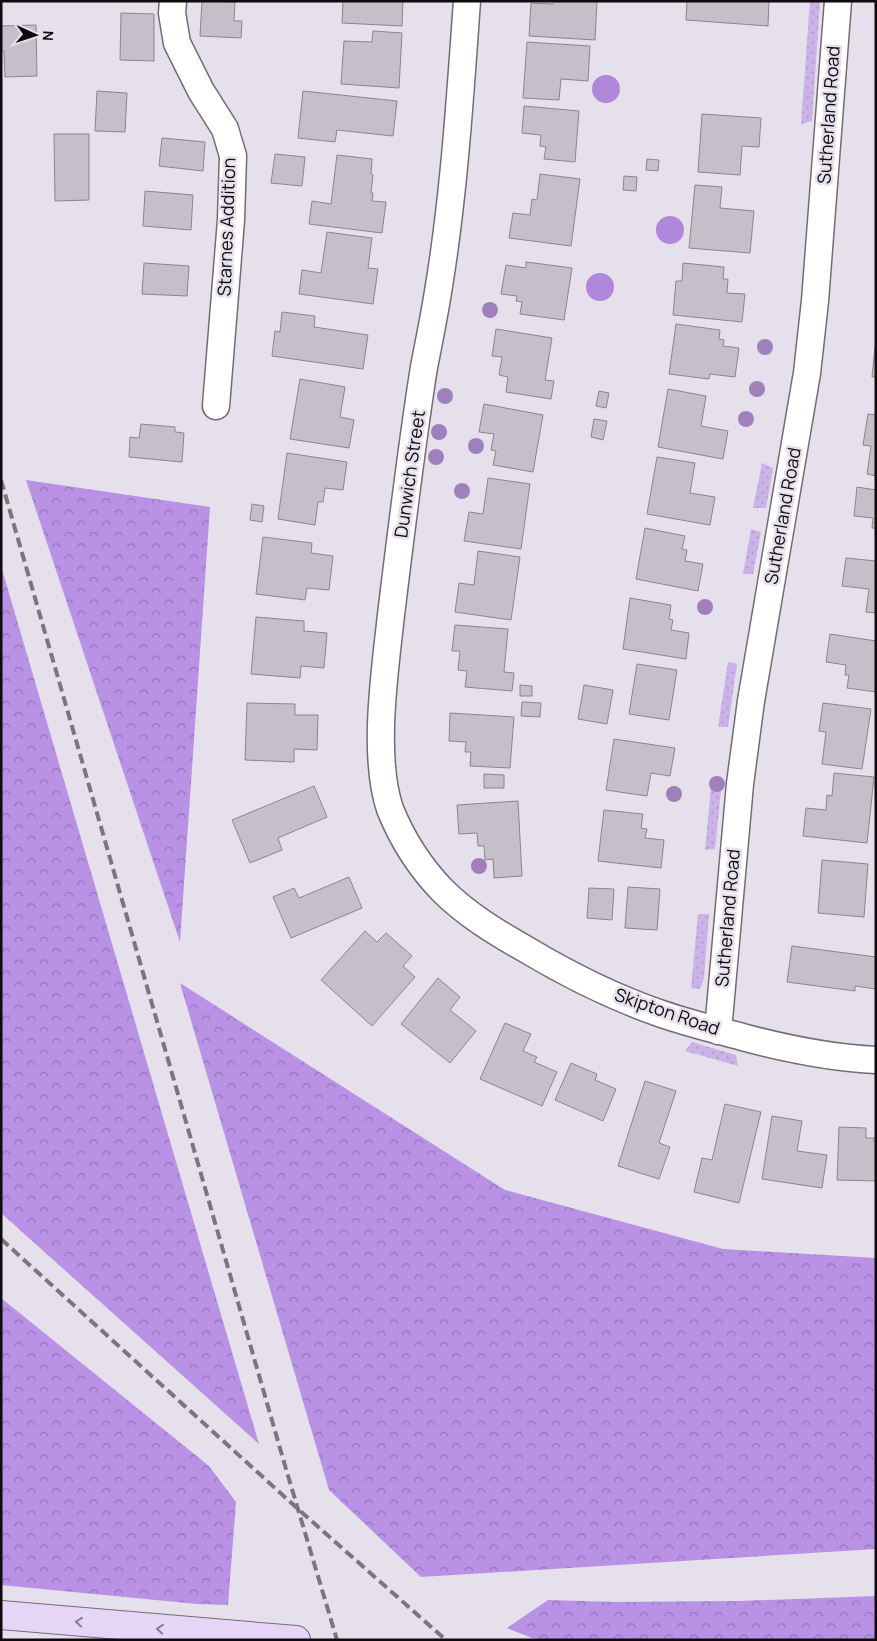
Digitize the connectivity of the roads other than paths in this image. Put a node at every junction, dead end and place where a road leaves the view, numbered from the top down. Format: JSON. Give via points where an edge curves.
{"nodes":[{"id":1,"x":173,"y":1,"type":"edge"},
{"id":2,"x":466,"y":1,"type":"edge"},
{"id":3,"x":838,"y":1,"type":"edge"},
{"id":4,"x":216,"y":406,"type":"dead end"},
{"id":5,"x":475,"y":917,"type":"joint"},
{"id":6,"x":718,"y":1031,"type":"junction"},
{"id":7,"x":876,"y":1060,"type":"edge"},
{"id":8,"x":1,"y":1615,"type":"edge"},
{"id":9,"x":296,"y":1640,"type":"edge"}],
"edges":[{"from":1,"to":4,"type":"street","name":"Starnes Addition","via":[[177,43],[200,91],[225,129],[233,156]]},
{"from":2,"to":5,"type":"street","name":"Dunwich Street","via":[[449,210],[396,574],[385,669],[381,750],[389,805],[401,834],[417,860],[443,891]]},
{"from":3,"to":6,"type":"street","name":"Sutherland Road","via":[[807,373],[741,774]]},
{"from":5,"to":6,"type":"street","name":"Skipton Road","via":[[496,933],[584,981],[659,1013]]},
{"from":6,"to":7,"type":"street","name":"Skipton Road","via":[[790,1049]]},
{"from":9,"to":8,"type":"main road","one_way":true}]}
